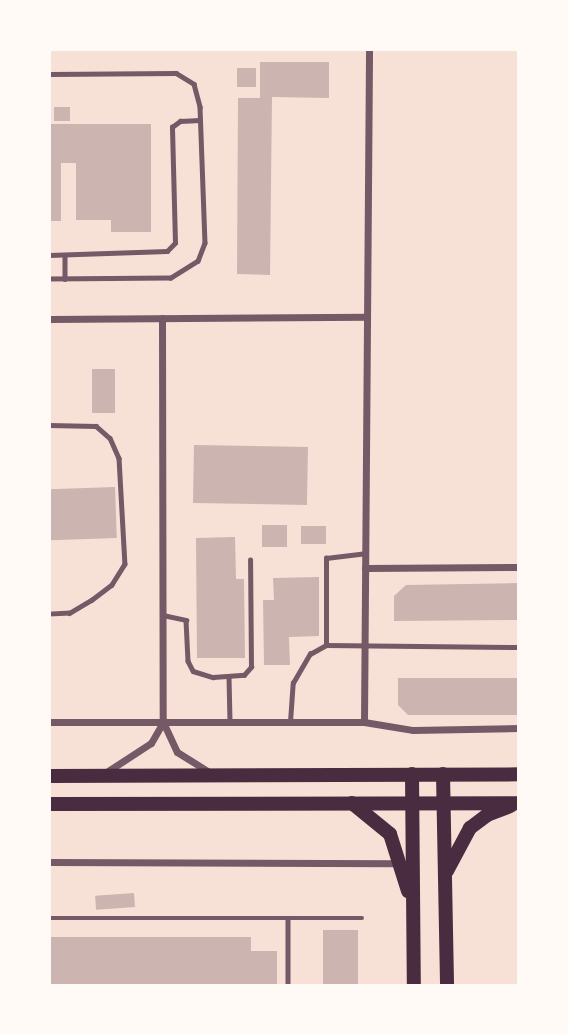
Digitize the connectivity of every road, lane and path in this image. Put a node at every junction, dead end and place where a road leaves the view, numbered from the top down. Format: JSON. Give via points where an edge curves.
{"nodes":[{"id":1,"x":369,"y":49,"type":"edge"},
{"id":2,"x":49,"y":74,"type":"edge"},
{"id":3,"x":200,"y":120,"type":"junction"},
{"id":4,"x":49,"y":255,"type":"edge"},
{"id":5,"x":65,"y":256,"type":"junction"},
{"id":6,"x":49,"y":279,"type":"edge"},
{"id":7,"x":65,"y":279,"type":"junction"},
{"id":8,"x":367,"y":317,"type":"junction"},
{"id":9,"x":49,"y":318,"type":"edge"},
{"id":10,"x":162,"y":318,"type":"junction"},
{"id":11,"x":49,"y":425,"type":"edge"},
{"id":12,"x":365,"y":553,"type":"junction"},
{"id":13,"x":250,"y":560,"type":"dead end"},
{"id":14,"x":519,"y":567,"type":"edge"},
{"id":15,"x":365,"y":568,"type":"junction"},
{"id":16,"x":49,"y":614,"type":"edge"},
{"id":17,"x":162,"y":615,"type":"junction"},
{"id":18,"x":326,"y":645,"type":"junction"},
{"id":19,"x":364,"y":646,"type":"junction"},
{"id":20,"x":519,"y":647,"type":"edge"},
{"id":21,"x":229,"y":677,"type":"junction"},
{"id":22,"x":49,"y":722,"type":"edge"},
{"id":23,"x":163,"y":722,"type":"junction"},
{"id":24,"x":230,"y":722,"type":"junction"},
{"id":25,"x":290,"y":722,"type":"junction"},
{"id":26,"x":364,"y":722,"type":"junction"},
{"id":27,"x":519,"y":728,"type":"edge"},
{"id":28,"x":443,"y":774,"type":"junction"},
{"id":29,"x":519,"y":774,"type":"edge"},
{"id":30,"x":217,"y":775,"type":"junction"},
{"id":31,"x":412,"y":775,"type":"junction"},
{"id":32,"x":49,"y":776,"type":"edge"},
{"id":33,"x":98,"y":776,"type":"junction"},
{"id":34,"x":412,"y":802,"type":"junction"},
{"id":35,"x":352,"y":803,"type":"junction"},
{"id":36,"x":443,"y":803,"type":"junction"},
{"id":37,"x":519,"y":803,"type":"edge"},
{"id":38,"x":49,"y":804,"type":"edge"},
{"id":39,"x":49,"y":862,"type":"edge"},
{"id":40,"x":400,"y":863,"type":"junction"},
{"id":41,"x":446,"y":873,"type":"junction"},
{"id":42,"x":413,"y":906,"type":"junction"},
{"id":43,"x":49,"y":918,"type":"edge"},
{"id":44,"x":288,"y":918,"type":"junction"},
{"id":45,"x":362,"y":918,"type":"dead end"},
{"id":46,"x":288,"y":986,"type":"edge"},
{"id":47,"x":414,"y":986,"type":"edge"},
{"id":48,"x":447,"y":986,"type":"edge"}],
"edges":[{"from":1,"to":8,"type":"street"},
{"from":2,"to":3,"type":"lane","via":[[176,73],[194,84]]},
{"from":3,"to":5,"type":"lane","via":[[180,121],[172,127],[175,243],[167,251]]},
{"from":3,"to":7,"type":"lane","via":[[205,243],[198,261],[171,278]]},
{"from":4,"to":5,"type":"lane"},
{"from":5,"to":7,"type":"lane"},
{"from":6,"to":7,"type":"lane"},
{"from":8,"to":10,"type":"street"},
{"from":8,"to":12,"type":"street"},
{"from":9,"to":10,"type":"street"},
{"from":10,"to":17,"type":"street"},
{"from":11,"to":16,"type":"lane","via":[[96,426],[110,438],[119,458],[124,564],[112,585],[92,600],[70,613]]},
{"from":12,"to":15,"type":"street"},
{"from":12,"to":18,"type":"lane","via":[[326,558]]},
{"from":13,"to":21,"type":"lane","via":[[251,667],[244,675]]},
{"from":14,"to":15,"type":"street"},
{"from":15,"to":19,"type":"street"},
{"from":17,"to":21,"type":"lane","via":[[186,620],[188,661],[193,671]]},
{"from":17,"to":23,"type":"street"},
{"from":18,"to":19,"type":"lane"},
{"from":18,"to":25,"type":"lane","via":[[310,654],[293,683]]},
{"from":19,"to":20,"type":"lane"},
{"from":19,"to":26,"type":"street"},
{"from":21,"to":24,"type":"lane"},
{"from":22,"to":23,"type":"street"},
{"from":23,"to":24,"type":"street"},
{"from":23,"to":30,"type":"street","via":[[177,752],[195,767]]},
{"from":23,"to":33,"type":"street","via":[[139,754]]},
{"from":24,"to":25,"type":"street"},
{"from":25,"to":26,"type":"street"},
{"from":26,"to":27,"type":"street","via":[[413,730]]},
{"from":28,"to":29,"type":"main road"},
{"from":28,"to":31,"type":"main road"},
{"from":28,"to":36,"type":"main road"},
{"from":30,"to":31,"type":"main road"},
{"from":30,"to":33,"type":"main road"},
{"from":31,"to":34,"type":"main road"},
{"from":32,"to":33,"type":"main road"},
{"from":34,"to":35,"type":"main road"},
{"from":34,"to":36,"type":"main road"},
{"from":34,"to":42,"type":"main road"},
{"from":35,"to":38,"type":"main road"},
{"from":35,"to":40,"type":"main road","via":[[386,828]]},
{"from":36,"to":37,"type":"main road"},
{"from":36,"to":41,"type":"main road"},
{"from":37,"to":41,"type":"main road","via":[[478,821]]},
{"from":39,"to":40,"type":"street"},
{"from":40,"to":42,"type":"main road"},
{"from":41,"to":48,"type":"main road"},
{"from":42,"to":47,"type":"main road"},
{"from":43,"to":44,"type":"lane"},
{"from":44,"to":45,"type":"lane"},
{"from":44,"to":46,"type":"lane"}]}
